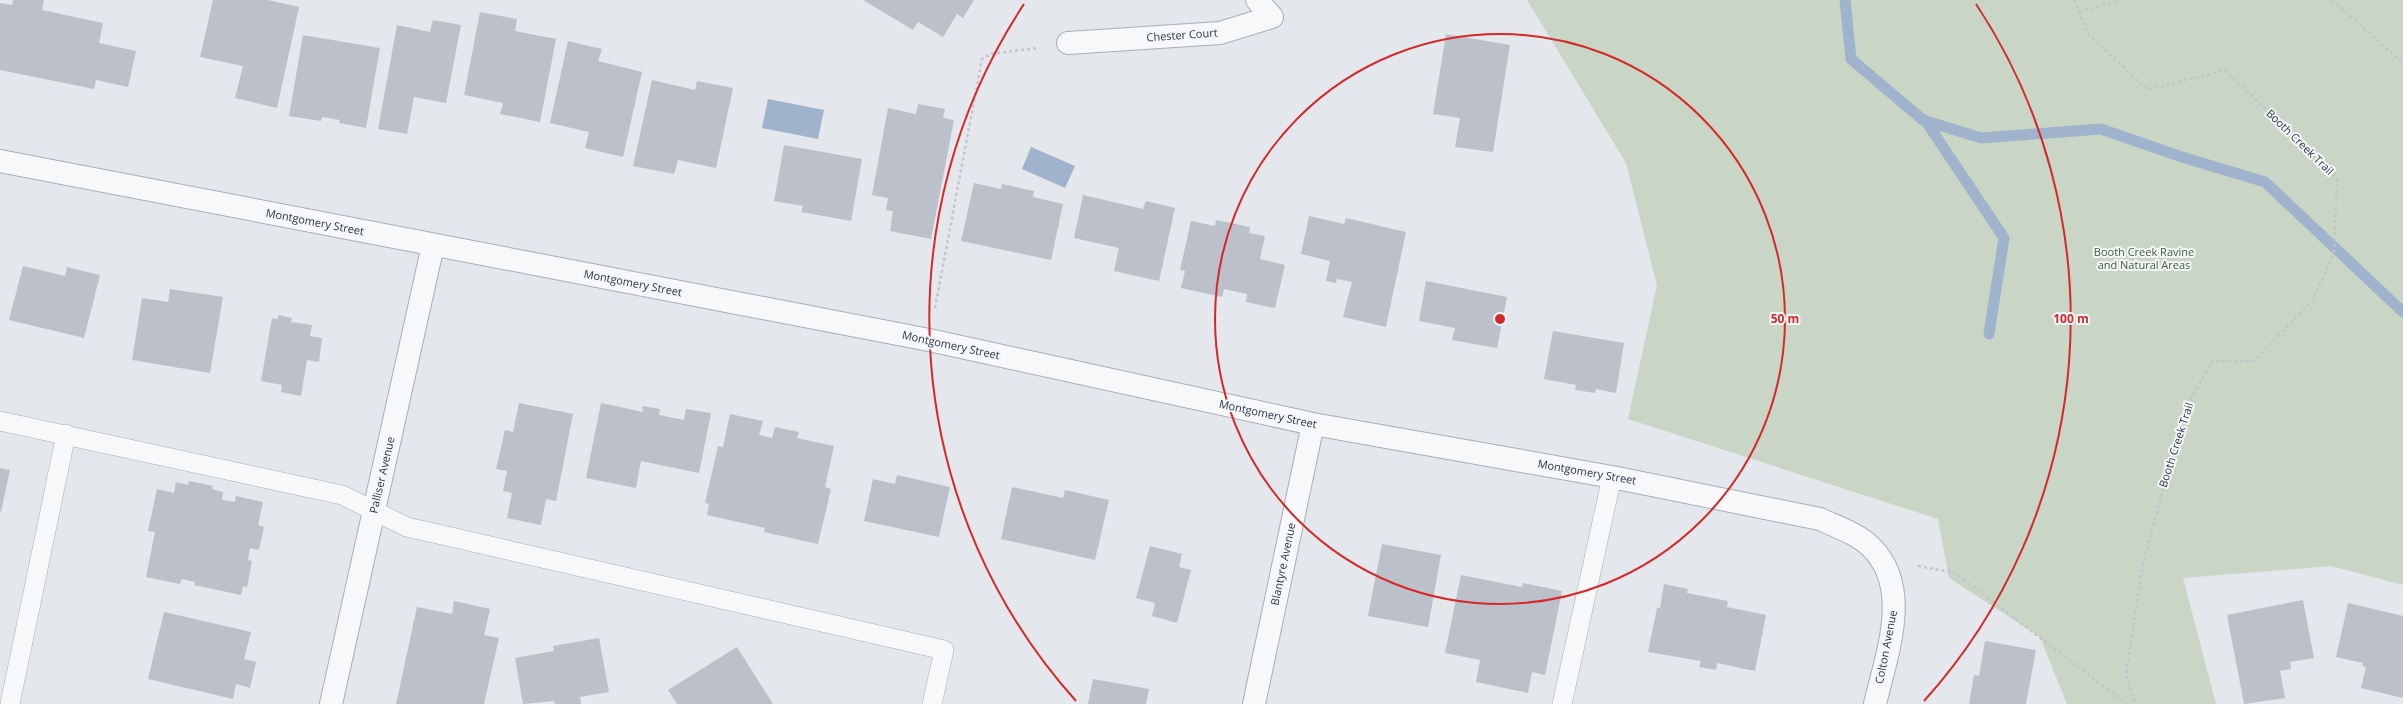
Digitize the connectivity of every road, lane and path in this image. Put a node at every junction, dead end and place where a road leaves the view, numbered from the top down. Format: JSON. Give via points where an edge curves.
{"nodes":[{"id":1,"x":1257,"y":0,"type":"edge"},
{"id":2,"x":2074,"y":0,"type":"edge"},
{"id":3,"x":2119,"y":0,"type":"edge"},
{"id":4,"x":2332,"y":0,"type":"edge"},
{"id":5,"x":2079,"y":12,"type":"junction"},
{"id":6,"x":1068,"y":43,"type":"joint"},
{"id":7,"x":2403,"y":63,"type":"edge"},
{"id":8,"x":0,"y":161,"type":"edge"},
{"id":9,"x":433,"y":245,"type":"junction"},
{"id":10,"x":929,"y":340,"type":"junction"},
{"id":11,"x":0,"y":421,"type":"edge"},
{"id":12,"x":1313,"y":424,"type":"junction"},
{"id":13,"x":66,"y":434,"type":"junction"},
{"id":14,"x":1612,"y":476,"type":"junction"},
{"id":15,"x":374,"y":510,"type":"junction"},
{"id":16,"x":1921,"y":566,"type":"dead end"},
{"id":17,"x":1885,"y":568,"type":"joint"},
{"id":18,"x":10,"y":704,"type":"edge"},
{"id":19,"x":331,"y":704,"type":"edge"},
{"id":20,"x":932,"y":704,"type":"edge"},
{"id":21,"x":1254,"y":704,"type":"edge"},
{"id":22,"x":1562,"y":704,"type":"edge"},
{"id":23,"x":1875,"y":704,"type":"edge"},
{"id":24,"x":2127,"y":704,"type":"edge"},
{"id":25,"x":2135,"y":704,"type":"edge"}],
"edges":[{"from":1,"to":6,"type":"street","name":"Chester Court","via":[[1272,17],[1220,33]]},
{"from":2,"to":5,"type":"path","name":"Booth Creek Trail"},
{"from":3,"to":5,"type":"path"},
{"from":4,"to":7,"type":"path"},
{"from":5,"to":25,"type":"path","name":"Booth Creek Trail","via":[[2088,34],[2148,90],[2225,70],[2337,178],[2334,253],[2313,300],[2254,361],[2213,361],[2186,406],[2143,563],[2129,644],[2126,674]]},
{"from":6,"to":10,"type":"path","via":[[991,54],[982,59]]},
{"from":8,"to":9,"type":"street","name":"Montgomery Street"},
{"from":9,"to":10,"type":"street","name":"Montgomery Street"},
{"from":9,"to":15,"type":"street","name":"Palliser Avenue"},
{"from":10,"to":12,"type":"street","name":"Montgomery Street"},
{"from":11,"to":13,"type":"lane"},
{"from":12,"to":14,"type":"street","name":"Montgomery Street"},
{"from":12,"to":21,"type":"street","name":"Blantyre Avenue"},
{"from":13,"to":15,"type":"lane","via":[[342,495]]},
{"from":13,"to":18,"type":"lane"},
{"from":14,"to":17,"type":"street","name":"Montgomery Street","via":[[1820,519],[1871,547]]},
{"from":14,"to":22,"type":"lane"},
{"from":15,"to":19,"type":"street","name":"Palliser Avenue"},
{"from":15,"to":20,"type":"lane","via":[[407,527],[944,650]]},
{"from":16,"to":24,"type":"path","via":[[1955,573]]},
{"from":17,"to":23,"type":"street","name":"Colton Avenue","via":[[1895,603],[1892,630]]}]}
